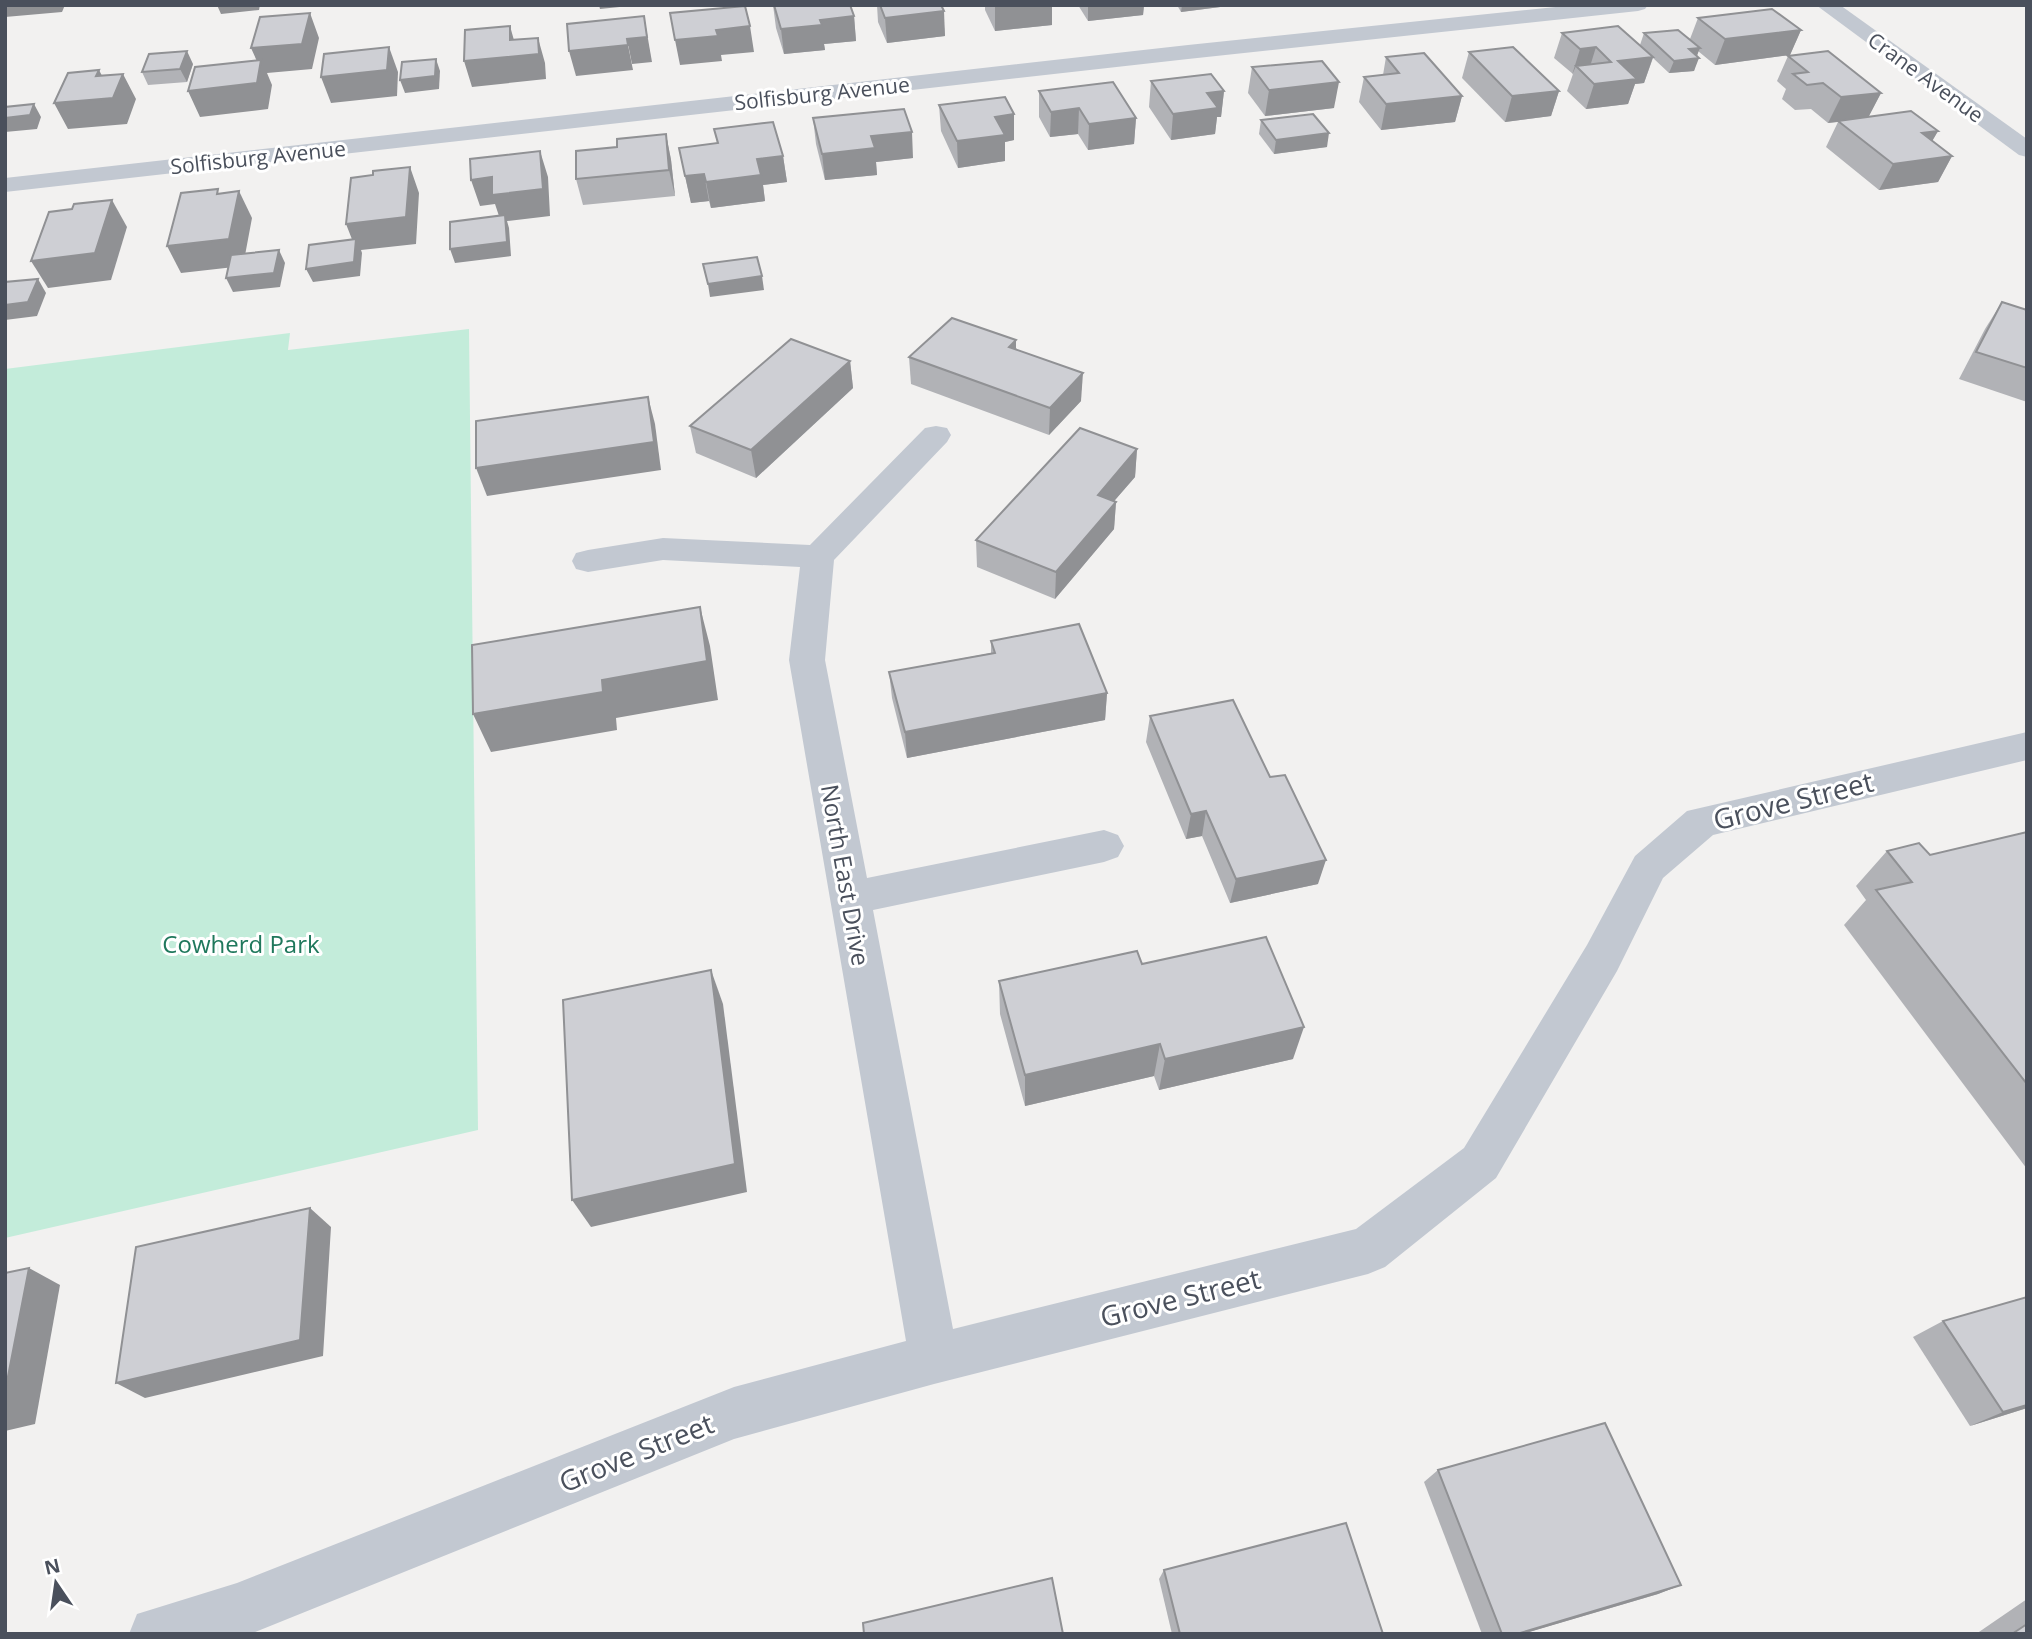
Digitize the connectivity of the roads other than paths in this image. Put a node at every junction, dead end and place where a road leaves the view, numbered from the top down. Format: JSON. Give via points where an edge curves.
{"nodes":[{"id":1,"x":1638,"y":5,"type":"edge"},
{"id":2,"x":1826,"y":5,"type":"edge"},
{"id":3,"x":2027,"y":150,"type":"edge"},
{"id":4,"x":5,"y":186,"type":"edge"},
{"id":5,"x":936,"y":435,"type":"dead end"},
{"id":6,"x":818,"y":557,"type":"junction"},
{"id":7,"x":588,"y":561,"type":"dead end"},
{"id":8,"x":2027,"y":746,"type":"edge"},
{"id":9,"x":1104,"y":846,"type":"dead end"},
{"id":10,"x":850,"y":898,"type":"junction"},
{"id":11,"x":934,"y":1359,"type":"junction"},
{"id":12,"x":157,"y":1634,"type":"edge"}],
"edges":[{"from":1,"to":4,"type":"street","name":"Solfisburg Avenue"},
{"from":2,"to":3,"type":"street","name":"Crane Avenue"},
{"from":5,"to":6,"type":"street"},
{"from":6,"to":7,"type":"street","via":[[663,549]]},
{"from":6,"to":10,"type":"street","name":"North East Drive","via":[[807,660]]},
{"from":8,"to":11,"type":"street","name":"Grove Street","via":[[1701,822],[1649,867],[1602,958],[1480,1163],[1368,1250]]},
{"from":9,"to":10,"type":"street"},
{"from":10,"to":11,"type":"street","name":"North East Drive"},
{"from":11,"to":12,"type":"street","name":"Grove Street","via":[[734,1413],[237,1611]]}]}
